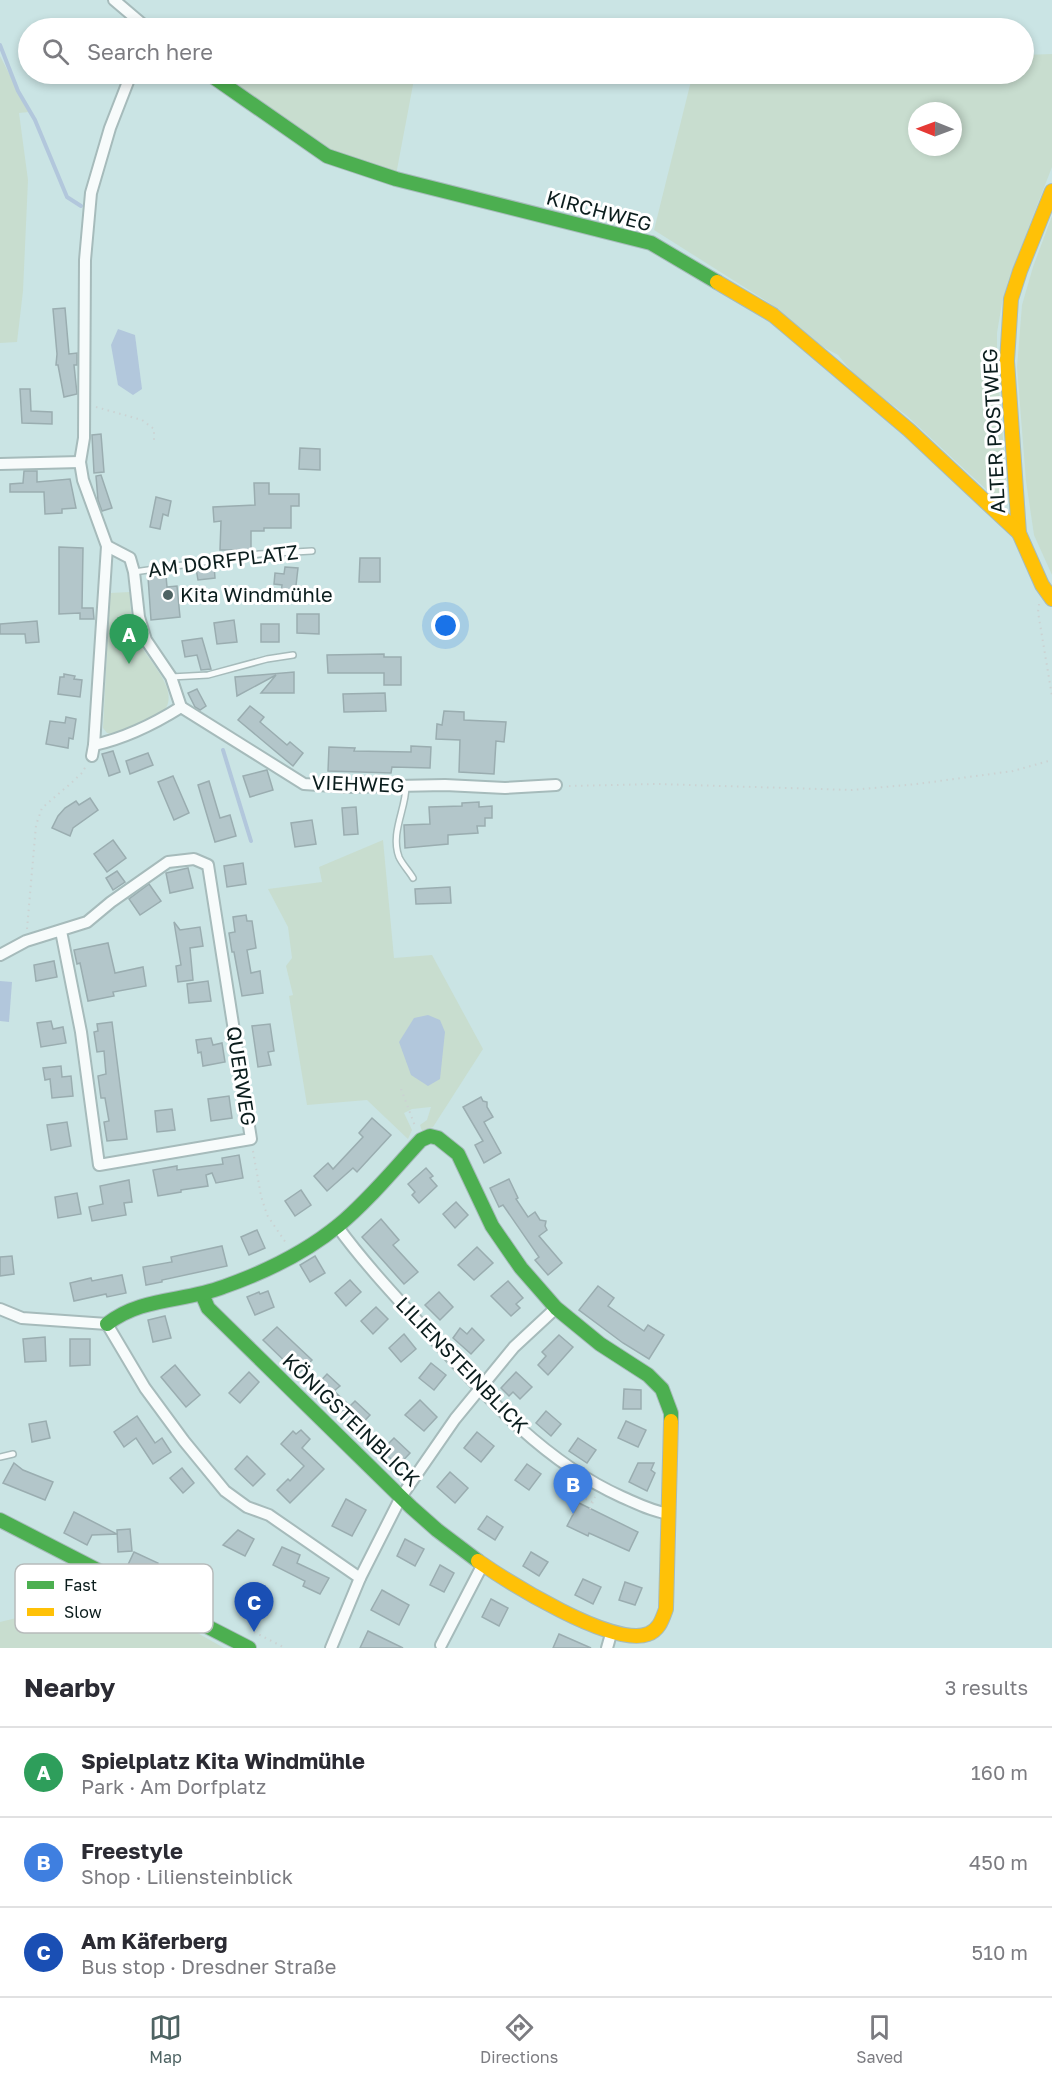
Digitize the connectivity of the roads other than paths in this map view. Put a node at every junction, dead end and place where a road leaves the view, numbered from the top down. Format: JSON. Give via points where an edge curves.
{"nodes":[{"id":1,"x":114,"y":0,"type":"edge"},
{"id":2,"x":135,"y":18,"type":"edge"},
{"id":3,"x":127,"y":84,"type":"edge"},
{"id":4,"x":224,"y":84,"type":"edge"},
{"id":5,"x":1052,"y":191,"type":"edge"},
{"id":6,"x":80,"y":462,"type":"junction"},
{"id":7,"x":0,"y":464,"type":"edge"},
{"id":8,"x":1019,"y":533,"type":"junction"},
{"id":9,"x":107,"y":546,"type":"junction"},
{"id":10,"x":312,"y":551,"type":"dead end"},
{"id":11,"x":134,"y":572,"type":"junction"},
{"id":12,"x":1052,"y":599,"type":"edge"},
{"id":13,"x":293,"y":655,"type":"dead end"},
{"id":14,"x":171,"y":677,"type":"junction"},
{"id":15,"x":181,"y":707,"type":"junction"},
{"id":16,"x":556,"y":785,"type":"road end"},
{"id":17,"x":406,"y":786,"type":"junction"},
{"id":18,"x":413,"y":878,"type":"dead end"},
{"id":19,"x":61,"y":931,"type":"junction"},
{"id":20,"x":0,"y":955,"type":"edge"},
{"id":21,"x":337,"y":1226,"type":"junction"},
{"id":22,"x":202,"y":1294,"type":"junction"},
{"id":23,"x":556,"y":1308,"type":"junction"},
{"id":24,"x":0,"y":1309,"type":"edge"},
{"id":25,"x":107,"y":1324,"type":"junction"},
{"id":26,"x":480,"y":1390,"type":"junction"},
{"id":27,"x":13,"y":1454,"type":"dead end"},
{"id":28,"x":0,"y":1457,"type":"edge"},
{"id":29,"x":401,"y":1497,"type":"junction"},
{"id":30,"x":669,"y":1514,"type":"junction"},
{"id":31,"x":0,"y":1521,"type":"edge"},
{"id":32,"x":84,"y":1564,"type":"edge"},
{"id":33,"x":483,"y":1564,"type":"junction"},
{"id":34,"x":360,"y":1578,"type":"junction"},
{"id":35,"x":213,"y":1630,"type":"edge"},
{"id":36,"x":611,"y":1634,"type":"junction"},
{"id":37,"x":441,"y":1645,"type":"dead end"},
{"id":38,"x":249,"y":1648,"type":"edge"},
{"id":39,"x":331,"y":1648,"type":"edge"},
{"id":40,"x":607,"y":1648,"type":"edge"}],
"edges":[{"from":1,"to":2,"type":"street"},
{"from":3,"to":6,"type":"street","via":[[91,193],[85,260],[84,438]]},
{"from":4,"to":8,"type":"street","name":"KIRCHWEG","via":[[327,156],[396,178],[651,243],[773,315],[909,430]]},
{"from":5,"to":8,"type":"street","name":"ALTER POSTWEG","via":[[1011,299],[1007,361]]},
{"from":6,"to":7,"type":"street"},
{"from":6,"to":9,"type":"street"},
{"from":8,"to":12,"type":"street"},
{"from":9,"to":11,"type":"street","name":"AM DORFPLATZ","via":[[130,558]]},
{"from":9,"to":15,"type":"street","via":[[93,751],[153,725]]},
{"from":10,"to":11,"type":"lane","name":"AM DORFPLATZ","via":[[259,554]]},
{"from":11,"to":14,"type":"street","name":"AM DORFPLATZ","via":[[146,640]]},
{"from":13,"to":14,"type":"lane","via":[[208,675]]},
{"from":14,"to":15,"type":"street","name":"AM DORFPLATZ"},
{"from":15,"to":17,"type":"street","name":"VIEHWEG","via":[[304,784]]},
{"from":16,"to":17,"type":"street","name":"VIEHWEG"},
{"from":17,"to":18,"type":"lane","via":[[397,827],[398,850]]},
{"from":19,"to":19,"type":"street","name":"QUERWEG","via":[[81,1032],[99,1165],[251,1139],[208,865],[194,859],[168,862],[87,922]]},
{"from":19,"to":20,"type":"street","name":"QUERWEG","via":[[26,941]]},
{"from":21,"to":22,"type":"street","via":[[242,1280]]},
{"from":21,"to":23,"type":"street","via":[[425,1138],[438,1138],[458,1154],[492,1226]]},
{"from":21,"to":26,"type":"street","name":"LILIENSTEINBLICK"},
{"from":22,"to":25,"type":"street","via":[[138,1306],[118,1313]]},
{"from":22,"to":29,"type":"street","name":"KÖNIGSTEINBLICK","via":[[208,1308]]},
{"from":23,"to":26,"type":"street","via":[[514,1347]]},
{"from":23,"to":30,"type":"street","via":[[662,1389],[671,1413]]},
{"from":24,"to":25,"type":"street","via":[[22,1318]]},
{"from":25,"to":34,"type":"street","via":[[145,1388],[225,1491],[247,1507],[269,1515]]},
{"from":26,"to":29,"type":"street"},
{"from":26,"to":30,"type":"street","name":"LILIENSTEINBLICK","via":[[576,1473],[652,1511]]},
{"from":27,"to":28,"type":"lane"},
{"from":29,"to":33,"type":"street","name":"KÖNIGSTEINBLICK"},
{"from":29,"to":34,"type":"street"},
{"from":30,"to":36,"type":"street","name":"KÖNIGSTEINBLICK","via":[[664,1622],[657,1633],[643,1640]]},
{"from":31,"to":32,"type":"street"},
{"from":33,"to":36,"type":"street","name":"KÖNIGSTEINBLICK","via":[[529,1594]]},
{"from":33,"to":37,"type":"street"},
{"from":34,"to":39,"type":"street"},
{"from":35,"to":38,"type":"street"},
{"from":36,"to":40,"type":"street"}]}
